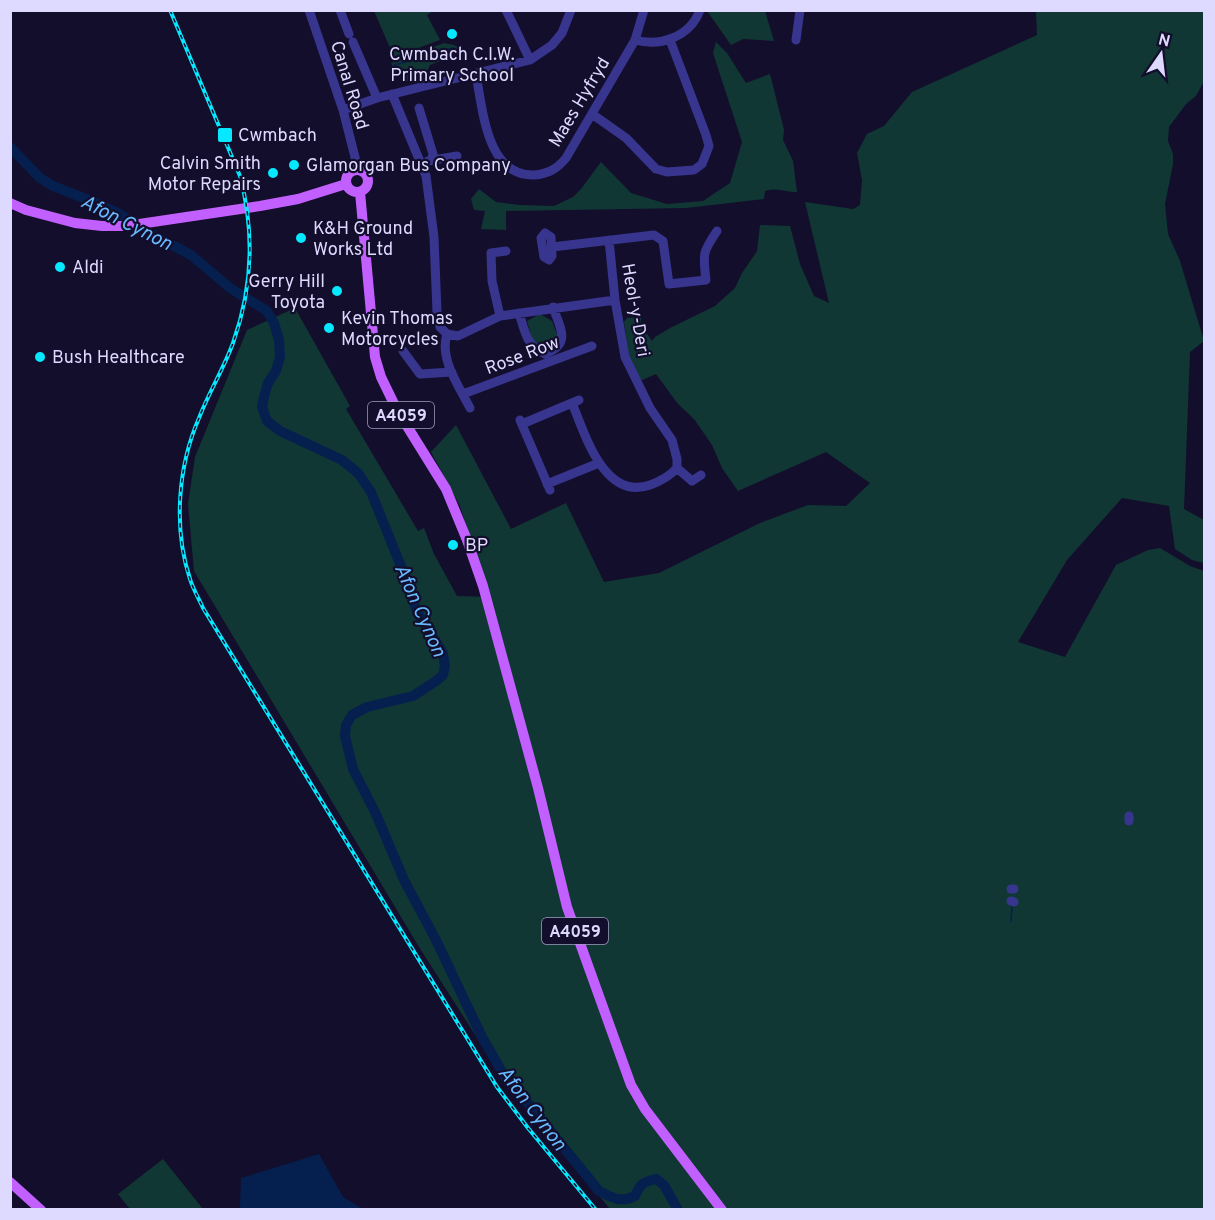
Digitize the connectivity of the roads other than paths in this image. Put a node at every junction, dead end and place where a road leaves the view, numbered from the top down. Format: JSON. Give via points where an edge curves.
{"nodes":[{"id":1,"x":309,"y":10,"type":"edge"},
{"id":2,"x":340,"y":10,"type":"edge"},
{"id":3,"x":506,"y":10,"type":"edge"},
{"id":4,"x":571,"y":10,"type":"edge"},
{"id":5,"x":644,"y":10,"type":"edge"},
{"id":6,"x":700,"y":10,"type":"edge"},
{"id":7,"x":800,"y":10,"type":"edge"},
{"id":8,"x":635,"y":40,"type":"junction"},
{"id":9,"x":670,"y":40,"type":"junction"},
{"id":10,"x":796,"y":40,"type":"dead end"},
{"id":11,"x":530,"y":60,"type":"junction"},
{"id":12,"x":476,"y":75,"type":"junction"},
{"id":13,"x":392,"y":94,"type":"junction"},
{"id":14,"x":377,"y":98,"type":"junction"},
{"id":15,"x":419,"y":108,"type":"dead end"},
{"id":16,"x":343,"y":110,"type":"junction"},
{"id":17,"x":592,"y":114,"type":"junction"},
{"id":18,"x":457,"y":156,"type":"dead end"},
{"id":19,"x":432,"y":159,"type":"junction"},
{"id":20,"x":422,"y":163,"type":"junction"},
{"id":21,"x":357,"y":169,"type":"junction"},
{"id":22,"x":346,"y":184,"type":"junction"},
{"id":23,"x":360,"y":192,"type":"junction"},
{"id":24,"x":10,"y":203,"type":"edge"},
{"id":25,"x":717,"y":231,"type":"dead end"},
{"id":26,"x":609,"y":240,"type":"junction"},
{"id":27,"x":694,"y":245,"type":"dead end"},
{"id":28,"x":552,"y":247,"type":"dead end"},
{"id":29,"x":705,"y":250,"type":"junction"},
{"id":30,"x":506,"y":251,"type":"dead end"},
{"id":31,"x":615,"y":300,"type":"junction"},
{"id":32,"x":553,"y":307,"type":"junction"},
{"id":33,"x":519,"y":313,"type":"junction"},
{"id":34,"x":500,"y":316,"type":"junction"},
{"id":35,"x":447,"y":334,"type":"junction"},
{"id":36,"x":592,"y":346,"type":"dead end"},
{"id":37,"x":403,"y":351,"type":"dead end"},
{"id":38,"x":452,"y":372,"type":"junction"},
{"id":39,"x":463,"y":394,"type":"junction"},
{"id":40,"x":470,"y":408,"type":"dead end"},
{"id":41,"x":599,"y":463,"type":"junction"},
{"id":42,"x":676,"y":468,"type":"junction"},
{"id":43,"x":701,"y":475,"type":"dead end"},
{"id":44,"x":10,"y":1182,"type":"edge"},
{"id":45,"x":41,"y":1209,"type":"edge"},
{"id":46,"x":722,"y":1209,"type":"edge"}],
"edges":[{"from":1,"to":16,"type":"street","name":"Canal Road"},
{"from":2,"to":14,"type":"street"},
{"from":3,"to":11,"type":"street"},
{"from":4,"to":11,"type":"street","via":[[562,33]]},
{"from":5,"to":8,"type":"street","name":"Maes Hyfryd"},
{"from":6,"to":9,"type":"street","via":[[691,26]]},
{"from":7,"to":10,"type":"street"},
{"from":8,"to":9,"type":"street"},
{"from":8,"to":17,"type":"street","name":"Maes Hyfryd"},
{"from":9,"to":17,"type":"street","via":[[709,146],[702,164],[694,170],[656,169],[626,138]]},
{"from":11,"to":12,"type":"street"},
{"from":12,"to":13,"type":"street"},
{"from":12,"to":17,"type":"street","name":"Maes Hyfryd","via":[[490,140],[498,158],[523,175],[543,174],[558,167]]},
{"from":13,"to":14,"type":"street"},
{"from":13,"to":20,"type":"street"},
{"from":14,"to":16,"type":"street"},
{"from":15,"to":19,"type":"street"},
{"from":16,"to":21,"type":"street","name":"Canal Road"},
{"from":18,"to":19,"type":"street"},
{"from":19,"to":20,"type":"street"},
{"from":20,"to":35,"type":"street","via":[[430,196],[436,312],[440,327]]},
{"from":21,"to":22,"type":"main road","via":[[348,174]]},
{"from":21,"to":23,"type":"main road","via":[[369,181]]},
{"from":22,"to":23,"type":"main road"},
{"from":22,"to":24,"type":"main road","via":[[298,199],[126,226],[75,224]]},
{"from":23,"to":46,"type":"main road","number":"A4059","via":[[375,357],[397,410],[446,489],[467,540],[483,586],[567,907],[593,983],[631,1085]]},
{"from":25,"to":29,"type":"street"},
{"from":26,"to":28,"type":"street"},
{"from":26,"to":29,"type":"street","via":[[659,236],[669,284],[706,280]]},
{"from":26,"to":31,"type":"street","name":"Heol-y-Deri"},
{"from":27,"to":29,"type":"street"},
{"from":30,"to":34,"type":"street","via":[[491,253]]},
{"from":31,"to":32,"type":"street"},
{"from":31,"to":42,"type":"street","name":"Heol-y-Deri","via":[[625,357],[650,408],[672,440]]},
{"from":32,"to":33,"type":"street"},
{"from":32,"to":33,"type":"street","via":[[562,342],[557,350],[545,354],[529,342]]},
{"from":33,"to":34,"type":"street"},
{"from":34,"to":35,"type":"street","via":[[458,336]]},
{"from":35,"to":38,"type":"street","via":[[444,344]]},
{"from":36,"to":39,"type":"street","name":"Rose Row"},
{"from":37,"to":38,"type":"street","via":[[420,374]]},
{"from":38,"to":39,"type":"street"},
{"from":39,"to":40,"type":"street"},
{"from":41,"to":41,"type":"street","via":[[576,401],[521,422],[548,487]]},
{"from":41,"to":42,"type":"street","via":[[619,483],[636,488],[665,479]]},
{"from":42,"to":43,"type":"street","via":[[692,481]]},
{"from":44,"to":45,"type":"main road"}]}
